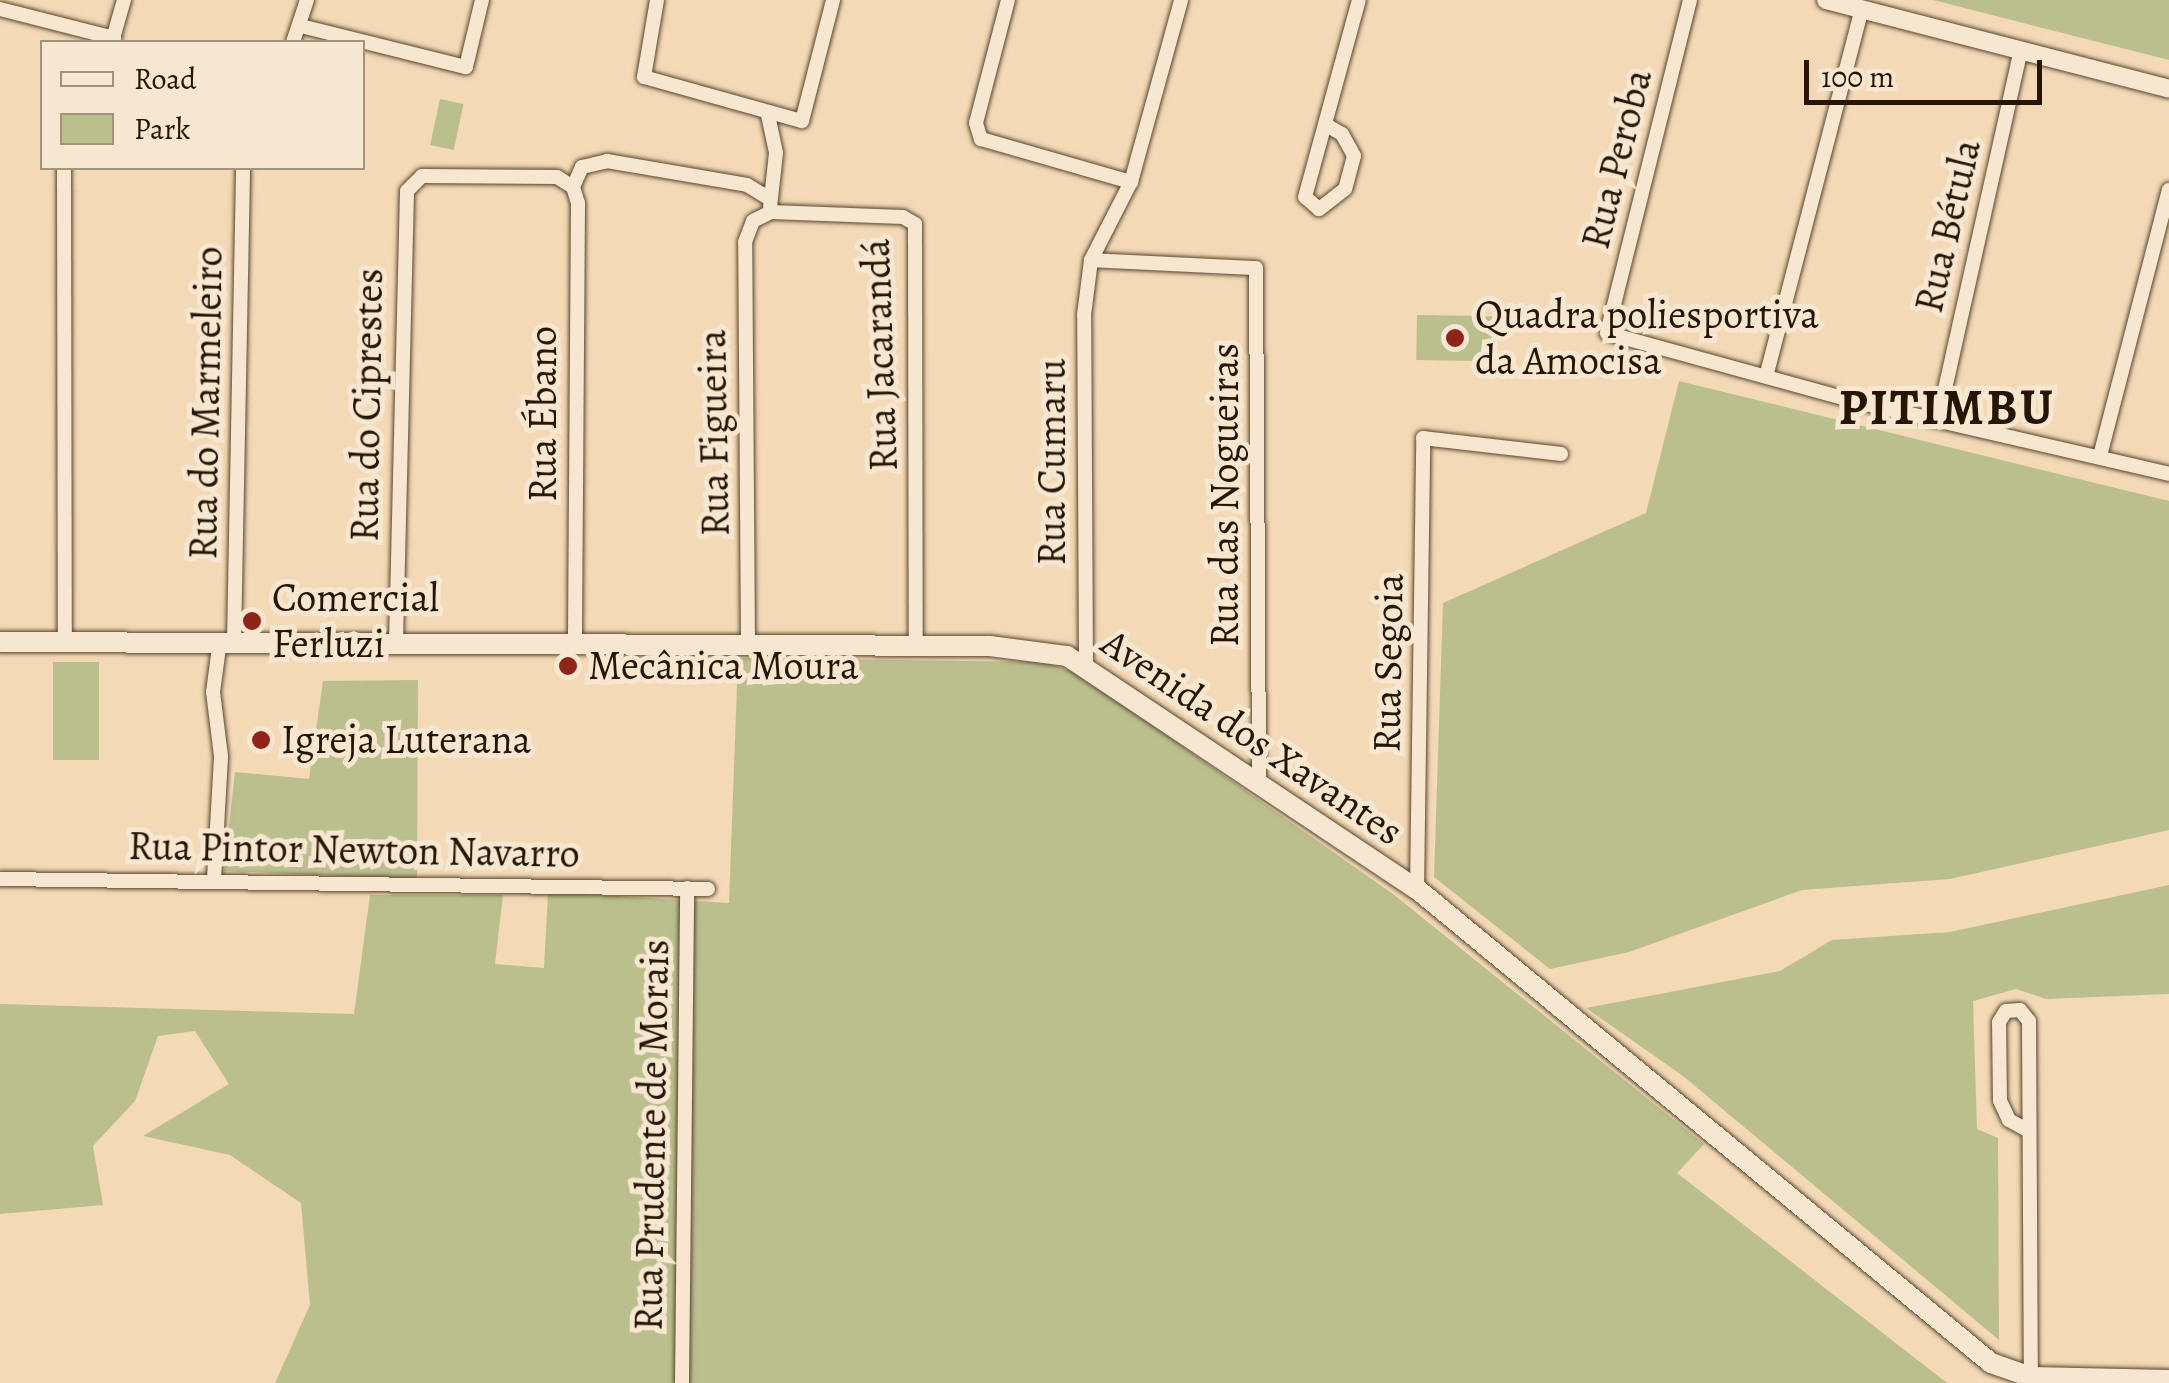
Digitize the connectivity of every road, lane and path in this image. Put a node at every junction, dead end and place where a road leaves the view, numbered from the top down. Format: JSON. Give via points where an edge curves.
{"nodes":[{"id":1,"x":124,"y":0,"type":"edge"},
{"id":2,"x":308,"y":0,"type":"edge"},
{"id":3,"x":482,"y":0,"type":"edge"},
{"id":4,"x":658,"y":0,"type":"edge"},
{"id":5,"x":832,"y":0,"type":"edge"},
{"id":6,"x":1008,"y":0,"type":"edge"},
{"id":7,"x":1180,"y":0,"type":"edge"},
{"id":8,"x":1359,"y":0,"type":"edge"},
{"id":9,"x":1690,"y":0,"type":"edge"},
{"id":10,"x":1826,"y":0,"type":"edge"},
{"id":11,"x":1862,"y":9,"type":"junction"},
{"id":12,"x":0,"y":10,"type":"edge"},
{"id":13,"x":301,"y":26,"type":"junction"},
{"id":14,"x":113,"y":40,"type":"edge"},
{"id":15,"x":294,"y":40,"type":"edge"},
{"id":16,"x":357,"y":40,"type":"edge"},
{"id":17,"x":365,"y":42,"type":"edge"},
{"id":18,"x":2020,"y":50,"type":"junction"},
{"id":19,"x":2169,"y":89,"type":"edge"},
{"id":20,"x":768,"y":116,"type":"junction"},
{"id":21,"x":1328,"y":126,"type":"junction"},
{"id":22,"x":64,"y":170,"type":"edge"},
{"id":23,"x":243,"y":170,"type":"edge"},
{"id":24,"x":1131,"y":182,"type":"junction"},
{"id":25,"x":572,"y":187,"type":"junction"},
{"id":26,"x":2169,"y":190,"type":"edge"},
{"id":27,"x":770,"y":206,"type":"junction"},
{"id":28,"x":1091,"y":260,"type":"junction"},
{"id":29,"x":1767,"y":374,"type":"junction"},
{"id":30,"x":1939,"y":416,"type":"junction"},
{"id":31,"x":1561,"y":454,"type":"dead end"},
{"id":32,"x":2100,"y":456,"type":"junction"},
{"id":33,"x":2169,"y":474,"type":"edge"},
{"id":34,"x":65,"y":641,"type":"junction"},
{"id":35,"x":227,"y":641,"type":"junction"},
{"id":36,"x":0,"y":642,"type":"edge"},
{"id":37,"x":396,"y":642,"type":"junction"},
{"id":38,"x":575,"y":643,"type":"junction"},
{"id":39,"x":748,"y":645,"type":"junction"},
{"id":40,"x":916,"y":648,"type":"junction"},
{"id":41,"x":1086,"y":664,"type":"junction"},
{"id":42,"x":1259,"y":781,"type":"junction"},
{"id":43,"x":0,"y":878,"type":"edge"},
{"id":44,"x":214,"y":879,"type":"junction"},
{"id":45,"x":688,"y":888,"type":"junction"},
{"id":46,"x":708,"y":888,"type":"dead end"},
{"id":47,"x":1417,"y":889,"type":"junction"},
{"id":48,"x":2027,"y":1130,"type":"junction"},
{"id":49,"x":2031,"y":1377,"type":"junction"},
{"id":50,"x":2169,"y":1380,"type":"edge"},
{"id":51,"x":682,"y":1383,"type":"edge"}],
"edges":[{"from":1,"to":14,"type":"street"},
{"from":2,"to":13,"type":"street"},
{"from":3,"to":17,"type":"street","via":[[466,67]]},
{"from":4,"to":20,"type":"street","via":[[641,69],[653,82]]},
{"from":5,"to":20,"type":"street","via":[[802,121]]},
{"from":6,"to":24,"type":"street","via":[[976,123],[987,144]]},
{"from":7,"to":24,"type":"street"},
{"from":8,"to":21,"type":"street"},
{"from":9,"to":29,"type":"street","name":"Rua Peroba","via":[[1607,333]]},
{"from":10,"to":11,"type":"street"},
{"from":11,"to":18,"type":"street"},
{"from":11,"to":29,"type":"street"},
{"from":12,"to":14,"type":"street"},
{"from":13,"to":15,"type":"street"},
{"from":13,"to":16,"type":"street"},
{"from":18,"to":19,"type":"street"},
{"from":18,"to":30,"type":"street","name":"Rua Bétula"},
{"from":20,"to":27,"type":"street","via":[[776,153]]},
{"from":21,"to":21,"type":"street","via":[[1306,197],[1319,209],[1345,189],[1354,156],[1351,144]]},
{"from":22,"to":34,"type":"street"},
{"from":23,"to":35,"type":"street","name":"Rua do Marmeleiro"},
{"from":24,"to":28,"type":"street","name":"Rua Cumaru"},
{"from":25,"to":27,"type":"street","via":[[582,167],[638,163],[747,185]]},
{"from":25,"to":37,"type":"street","name":"Rua do Ciprestes","via":[[557,177],[422,176],[404,203]]},
{"from":25,"to":38,"type":"street","name":"Rua Ébano","via":[[578,203]]},
{"from":26,"to":32,"type":"street"},
{"from":27,"to":39,"type":"street","name":"Rua Figueira","via":[[753,222],[744,262]]},
{"from":27,"to":40,"type":"street","name":"Rua Jacarandá","via":[[903,217],[914,224]]},
{"from":28,"to":41,"type":"street","name":"Rua Cumaru","via":[[1084,314]]},
{"from":28,"to":42,"type":"street","name":"Rua das Nogueiras","via":[[1256,268]]},
{"from":29,"to":30,"type":"street"},
{"from":30,"to":32,"type":"street"},
{"from":31,"to":47,"type":"street","name":"Rua Segoia","via":[[1423,438]]},
{"from":32,"to":33,"type":"street"},
{"from":34,"to":35,"type":"main road","name":"Avenida dos Xavantes"},
{"from":34,"to":36,"type":"main road","name":"Avenida dos Xavantes"},
{"from":35,"to":37,"type":"main road","name":"Avenida dos Xavantes"},
{"from":35,"to":44,"type":"street","name":"Rua do Marmeleiro","via":[[213,682],[221,756]]},
{"from":37,"to":38,"type":"main road","name":"Avenida dos Xavantes"},
{"from":38,"to":39,"type":"main road","name":"Avenida dos Xavantes"},
{"from":39,"to":40,"type":"main road","name":"Avenida dos Xavantes"},
{"from":40,"to":41,"type":"main road","name":"Avenida dos Xavantes","via":[[1033,648]]},
{"from":41,"to":42,"type":"main road","name":"Avenida dos Xavantes"},
{"from":42,"to":47,"type":"main road","name":"Avenida dos Xavantes"},
{"from":43,"to":44,"type":"street","name":"Rua Pintor Newton Navarro"},
{"from":44,"to":45,"type":"street","name":"Rua Pintor Newton Navarro"},
{"from":45,"to":46,"type":"street","name":"Rua Pintor Newton Navarro"},
{"from":45,"to":51,"type":"street","name":"Rua Prudente de Morais"},
{"from":47,"to":49,"type":"main road","name":"Avenida dos Xavantes","via":[[1952,1334],[1991,1363]]},
{"from":48,"to":48,"type":"street","via":[[2010,1120],[2000,1101],[1999,1022],[2006,1010],[2020,1010],[2029,1021]]},
{"from":48,"to":49,"type":"street"},
{"from":49,"to":50,"type":"main road","name":"Avenida dos Xavantes"}]}
